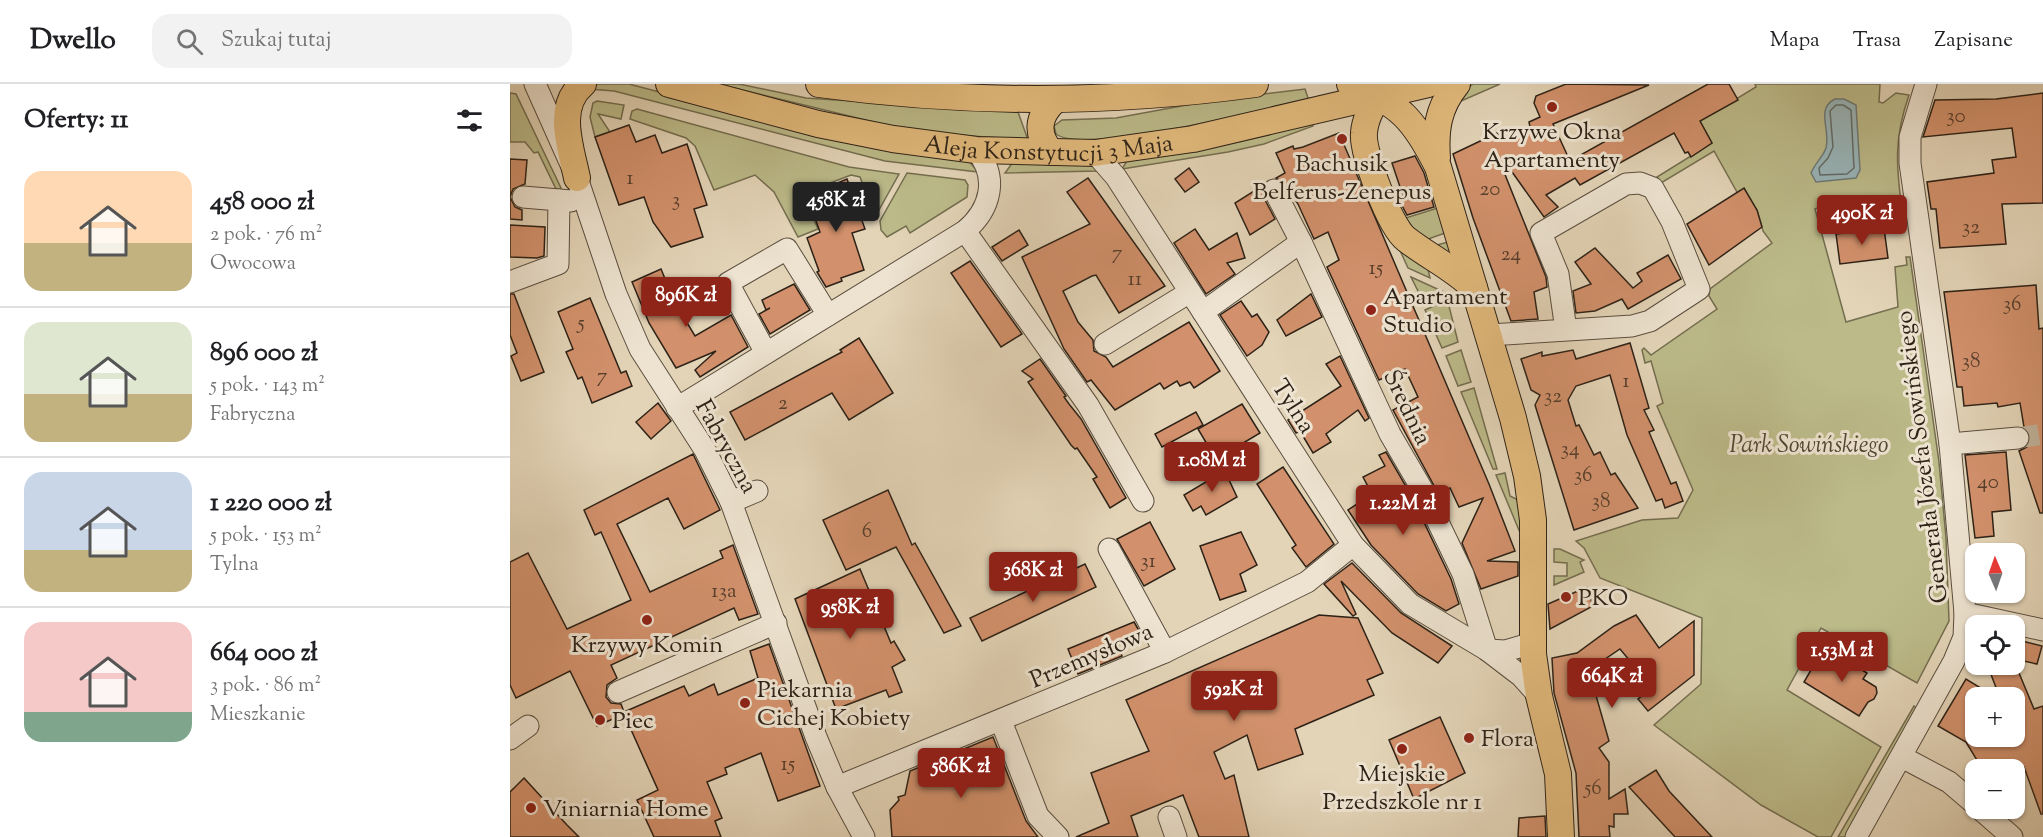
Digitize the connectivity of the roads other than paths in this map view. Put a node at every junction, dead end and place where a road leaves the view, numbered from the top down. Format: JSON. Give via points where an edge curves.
{"nodes":[{"id":1,"x":535,"y":84,"type":"edge"},
{"id":2,"x":583,"y":84,"type":"edge"},
{"id":3,"x":669,"y":84,"type":"edge"},
{"id":4,"x":819,"y":84,"type":"edge"},
{"id":5,"x":1006,"y":84,"type":"edge"},
{"id":6,"x":1255,"y":84,"type":"edge"},
{"id":7,"x":1350,"y":84,"type":"edge"},
{"id":8,"x":1428,"y":84,"type":"edge"},
{"id":9,"x":1457,"y":84,"type":"edge"},
{"id":10,"x":1926,"y":84,"type":"edge"},
{"id":11,"x":1179,"y":89,"type":"edge"},
{"id":12,"x":1382,"y":90,"type":"edge"},
{"id":13,"x":1054,"y":101,"type":"junction"},
{"id":14,"x":1320,"y":109,"type":"junction"},
{"id":15,"x":1363,"y":133,"type":"junction"},
{"id":16,"x":976,"y":150,"type":"junction"},
{"id":17,"x":1051,"y":152,"type":"junction"},
{"id":18,"x":1095,"y":153,"type":"junction"},
{"id":19,"x":1438,"y":167,"type":"junction"},
{"id":20,"x":581,"y":190,"type":"junction"},
{"id":21,"x":1274,"y":190,"type":"dead end"},
{"id":22,"x":524,"y":197,"type":"dead end"},
{"id":23,"x":559,"y":200,"type":"junction"},
{"id":24,"x":965,"y":231,"type":"junction"},
{"id":25,"x":1301,"y":242,"type":"junction"},
{"id":26,"x":510,"y":282,"type":"edge"},
{"id":27,"x":1474,"y":288,"type":"junction"},
{"id":28,"x":1190,"y":292,"type":"junction"},
{"id":29,"x":1203,"y":312,"type":"junction"},
{"id":30,"x":828,"y":315,"type":"junction"},
{"id":31,"x":1566,"y":330,"type":"junction"},
{"id":32,"x":1489,"y":335,"type":"junction"},
{"id":33,"x":1105,"y":344,"type":"dead end"},
{"id":34,"x":766,"y":352,"type":"junction"},
{"id":35,"x":677,"y":408,"type":"junction"},
{"id":36,"x":2018,"y":438,"type":"tunnel mouth"},
{"id":37,"x":1950,"y":444,"type":"junction"},
{"id":38,"x":757,"y":491,"type":"dead end"},
{"id":39,"x":1143,"y":501,"type":"dead end"},
{"id":40,"x":731,"y":502,"type":"junction"},
{"id":41,"x":1353,"y":545,"type":"junction"},
{"id":42,"x":1109,"y":549,"type":"dead end"},
{"id":43,"x":1965,"y":613,"type":"junction"},
{"id":44,"x":776,"y":623,"type":"junction"},
{"id":45,"x":2043,"y":630,"type":"edge"},
{"id":46,"x":1533,"y":643,"type":"junction"},
{"id":47,"x":1487,"y":650,"type":"junction"},
{"id":48,"x":1165,"y":652,"type":"junction"},
{"id":49,"x":618,"y":692,"type":"dead end"},
{"id":50,"x":1539,"y":696,"type":"junction"},
{"id":51,"x":1001,"y":721,"type":"junction"},
{"id":52,"x":1902,"y":757,"type":"junction"},
{"id":53,"x":837,"y":787,"type":"junction"},
{"id":54,"x":1965,"y":797,"type":"edge"},
{"id":55,"x":1168,"y":817,"type":"dead end"},
{"id":56,"x":1992,"y":819,"type":"edge"},
{"id":57,"x":864,"y":837,"type":"edge"},
{"id":58,"x":1058,"y":837,"type":"edge"},
{"id":59,"x":1176,"y":837,"type":"edge"},
{"id":60,"x":1561,"y":837,"type":"edge"},
{"id":61,"x":1856,"y":837,"type":"edge"},
{"id":62,"x":2012,"y":837,"type":"edge"}],
"edges":[{"from":1,"to":20,"type":"street","name":"Fabryczna"},
{"from":2,"to":20,"type":"main road","via":[[567,106],[566,122]]},
{"from":3,"to":16,"type":"main road","name":"Aleja Konstytucji 3 Maja","via":[[819,124]]},
{"from":4,"to":13,"type":"main road","name":"Aleja Konstytucji 3 Maja","via":[[929,96]]},
{"from":5,"to":13,"type":"street","via":[[1029,96]]},
{"from":6,"to":11,"type":"main road","name":"Aleja Konstytucji 3 Maja"},
{"from":7,"to":12,"type":"main road"},
{"from":8,"to":12,"type":"main road","name":"Aleja Konstytucji 3 Maja"},
{"from":9,"to":19,"type":"main road","via":[[1436,127]]},
{"from":10,"to":37,"type":"street","name":"Generała Józefa Sowińskiego","via":[[1910,137],[1910,163]]},
{"from":11,"to":13,"type":"main road","name":"Aleja Konstytucji 3 Maja"},
{"from":12,"to":14,"type":"main road","name":"Aleja Konstytucji 3 Maja"},
{"from":12,"to":15,"type":"main road"},
{"from":12,"to":19,"type":"main road","via":[[1420,131]]},
{"from":13,"to":17,"type":"main road","via":[[1044,110],[1040,131],[1042,142]]},
{"from":14,"to":15,"type":"main road","via":[[1347,118]]},
{"from":14,"to":18,"type":"main road","name":"Aleja Konstytucji 3 Maja","via":[[1193,139]]},
{"from":15,"to":27,"type":"main road","via":[[1396,229]]},
{"from":16,"to":17,"type":"main road","name":"Aleja Konstytucji 3 Maja"},
{"from":16,"to":24,"type":"street","via":[[986,161],[991,189],[978,220]]},
{"from":17,"to":18,"type":"main road","name":"Aleja Konstytucji 3 Maja"},
{"from":18,"to":28,"type":"street","name":"Tylna","via":[[1116,177]]},
{"from":19,"to":27,"type":"main road"},
{"from":20,"to":23,"type":"street"},
{"from":20,"to":35,"type":"street","name":"Fabryczna","via":[[616,294],[640,349]]},
{"from":21,"to":25,"type":"street","name":"Średnia"},
{"from":22,"to":23,"type":"street"},
{"from":23,"to":26,"type":"street","via":[[558,264]]},
{"from":24,"to":30,"type":"street"},
{"from":24,"to":39,"type":"street","via":[[1088,405]]},
{"from":25,"to":29,"type":"street"},
{"from":25,"to":47,"type":"street","name":"Średnia","via":[[1390,434],[1463,574]]},
{"from":27,"to":32,"type":"main road"},
{"from":28,"to":29,"type":"street","name":"Tylna"},
{"from":28,"to":33,"type":"street"},
{"from":29,"to":41,"type":"street","name":"Tylna"},
{"from":30,"to":34,"type":"street"},
{"from":30,"to":34,"type":"street","via":[[787,249],[728,284]]},
{"from":31,"to":31,"type":"street","via":[[1632,326],[1650,321],[1699,289],[1672,222],[1653,188],[1640,183],[1626,184],[1542,233],[1558,274]]},
{"from":31,"to":32,"type":"street"},
{"from":32,"to":46,"type":"main road","via":[[1527,476],[1533,528]]},
{"from":34,"to":35,"type":"street"},
{"from":35,"to":40,"type":"street","name":"Fabryczna","via":[[705,450]]},
{"from":36,"to":37,"type":"street"},
{"from":37,"to":43,"type":"street","name":"Generała Józefa Sowińskiego"},
{"from":38,"to":40,"type":"street"},
{"from":40,"to":44,"type":"street","name":"Fabryczna"},
{"from":41,"to":47,"type":"street","name":"Tylna","via":[[1410,604]]},
{"from":41,"to":48,"type":"street","name":"Przemysłowa","via":[[1307,582]]},
{"from":42,"to":48,"type":"street"},
{"from":43,"to":45,"type":"street"},
{"from":43,"to":52,"type":"street","name":"Generała Józefa Sowińskiego","via":[[1964,637],[1954,661]]},
{"from":44,"to":49,"type":"street"},
{"from":44,"to":53,"type":"street","name":"Fabryczna"},
{"from":46,"to":47,"type":"street","via":[[1505,651]]},
{"from":46,"to":50,"type":"main road"},
{"from":47,"to":50,"type":"street","via":[[1521,676]]},
{"from":48,"to":51,"type":"street","name":"Przemysłowa"},
{"from":50,"to":60,"type":"main road","via":[[1558,774]]},
{"from":51,"to":53,"type":"street","name":"Przemysłowa"},
{"from":51,"to":58,"type":"street","via":[[1038,816]]},
{"from":52,"to":54,"type":"street","via":[[1948,782]]},
{"from":52,"to":61,"type":"street","name":"Generała Józefa Sowińskiego"},
{"from":53,"to":57,"type":"street","name":"Fabryczna"},
{"from":55,"to":59,"type":"street"},
{"from":56,"to":62,"type":"street"}]}
